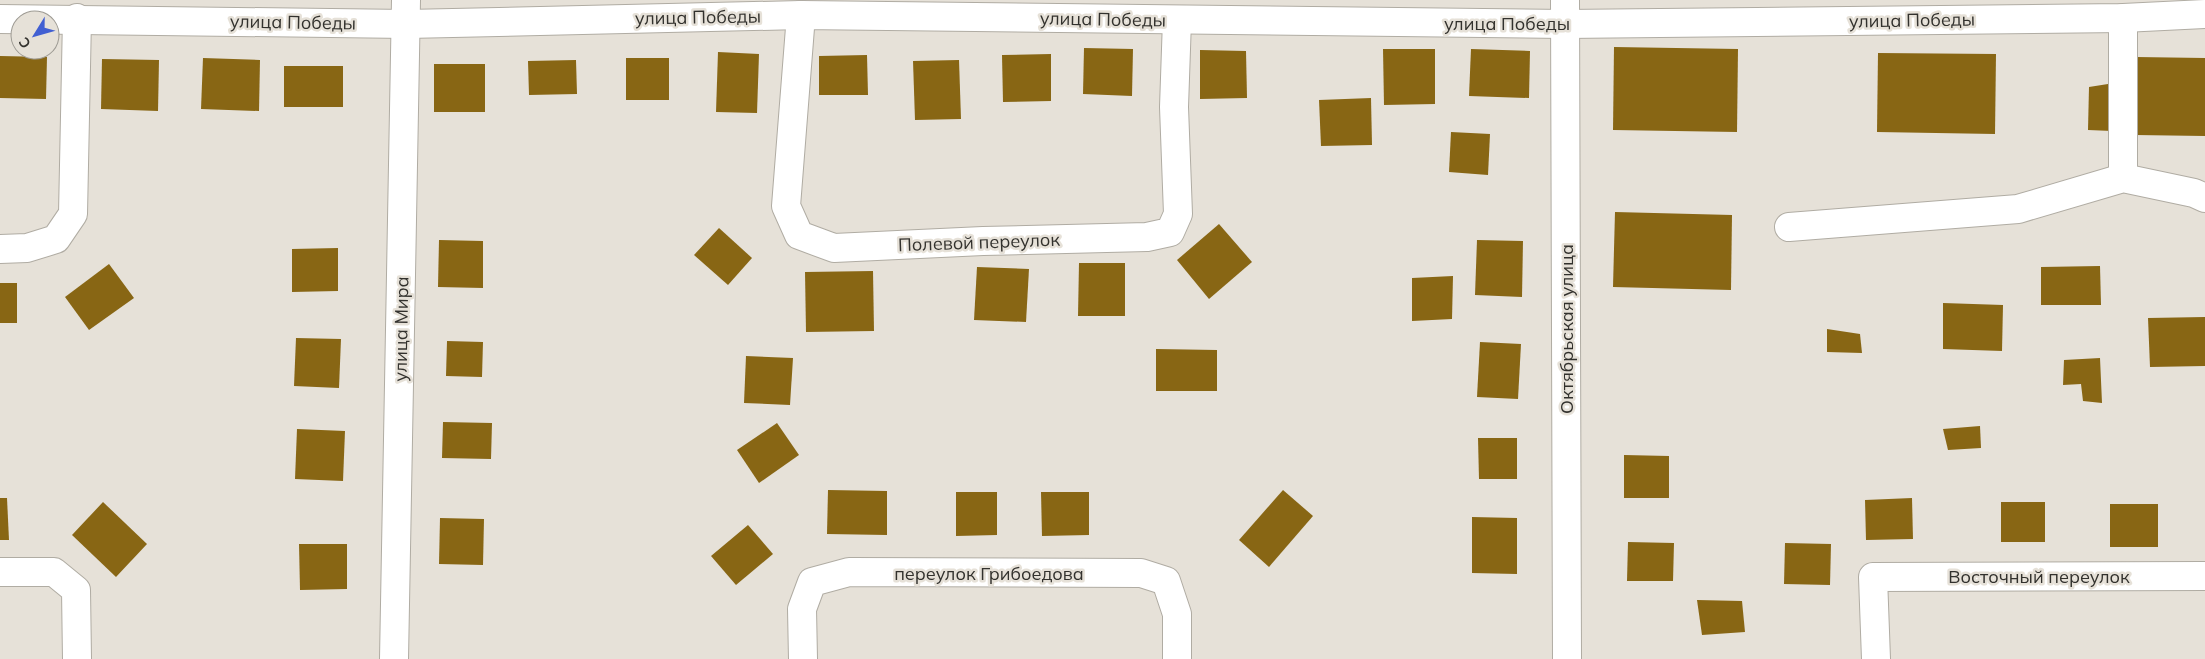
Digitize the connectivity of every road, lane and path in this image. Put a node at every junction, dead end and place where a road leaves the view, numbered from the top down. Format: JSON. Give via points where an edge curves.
{"nodes":[{"id":1,"x":407,"y":12,"type":"edge"},
{"id":2,"x":1565,"y":12,"type":"edge"},
{"id":3,"x":2205,"y":14,"type":"edge"},
{"id":4,"x":801,"y":15,"type":"junction"},
{"id":5,"x":77,"y":18,"type":"junction"},
{"id":6,"x":2123,"y":18,"type":"junction"},
{"id":7,"x":0,"y":19,"type":"edge"},
{"id":8,"x":1177,"y":20,"type":"junction"},
{"id":9,"x":2123,"y":178,"type":"junction"},
{"id":10,"x":2205,"y":198,"type":"edge"},
{"id":11,"x":1790,"y":227,"type":"dead end"},
{"id":12,"x":0,"y":249,"type":"edge"},
{"id":13,"x":0,"y":572,"type":"edge"},
{"id":14,"x":2205,"y":576,"type":"edge"},
{"id":15,"x":77,"y":659,"type":"edge"},
{"id":16,"x":394,"y":659,"type":"edge"},
{"id":17,"x":802,"y":659,"type":"edge"},
{"id":18,"x":1177,"y":659,"type":"edge"},
{"id":19,"x":1567,"y":659,"type":"edge"},
{"id":20,"x":1876,"y":659,"type":"edge"}],
"edges":[{"from":1,"to":4,"type":"street","name":"улица Победы"},
{"from":1,"to":5,"type":"street","name":"улица Победы"},
{"from":1,"to":16,"type":"street","name":"улица Мира"},
{"from":2,"to":6,"type":"street","name":"улица Победы"},
{"from":2,"to":8,"type":"street","name":"улица Победы"},
{"from":2,"to":19,"type":"street","name":"Октябрьская улица"},
{"from":3,"to":6,"type":"street","name":"улица Победы"},
{"from":4,"to":8,"type":"street","name":"улица Победы"},
{"from":4,"to":8,"type":"street","name":"Полевой переулок","via":[[786,206],[799,235],[834,248],[1147,237],[1170,232],[1178,214],[1174,107]]},
{"from":5,"to":7,"type":"street","name":"улица Победы"},
{"from":5,"to":12,"type":"street","via":[[73,214],[56,239],[27,248]]},
{"from":6,"to":9,"type":"street"},
{"from":9,"to":10,"type":"street"},
{"from":9,"to":11,"type":"street","via":[[2018,209]]},
{"from":13,"to":15,"type":"street","via":[[54,572],[76,590]]},
{"from":14,"to":20,"type":"street","name":"Восточный переулок","via":[[1873,577]]},
{"from":17,"to":18,"type":"street","name":"переулок Грибоедова","via":[[802,609],[812,582],[849,572],[1141,573],[1166,581],[1177,614]]}]}
